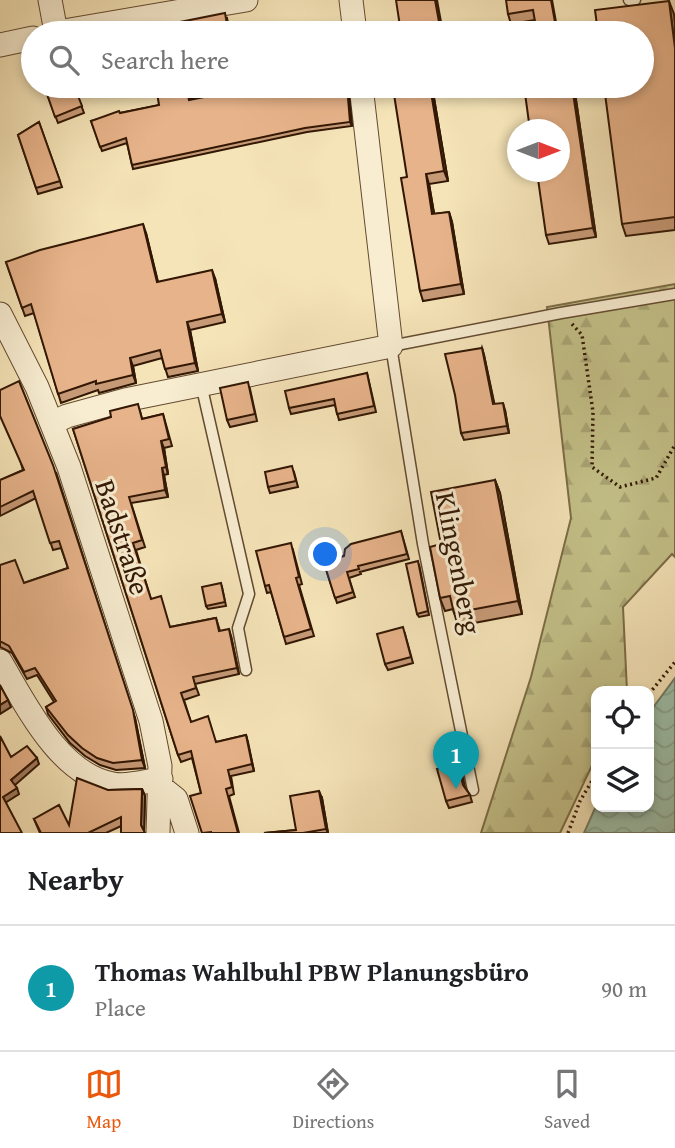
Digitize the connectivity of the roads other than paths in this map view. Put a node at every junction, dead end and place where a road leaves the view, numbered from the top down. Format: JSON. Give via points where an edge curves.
{"nodes":[{"id":1,"x":50,"y":0,"type":"edge"},
{"id":2,"x":246,"y":0,"type":"edge"},
{"id":3,"x":351,"y":0,"type":"edge"},
{"id":4,"x":629,"y":0,"type":"edge"},
{"id":5,"x":635,"y":0,"type":"edge"},
{"id":6,"x":53,"y":21,"type":"edge"},
{"id":7,"x":124,"y":21,"type":"edge"},
{"id":8,"x":354,"y":21,"type":"edge"},
{"id":9,"x":21,"y":41,"type":"edge"},
{"id":10,"x":0,"y":45,"type":"edge"},
{"id":11,"x":362,"y":98,"type":"edge"},
{"id":12,"x":675,"y":294,"type":"edge"},
{"id":13,"x":0,"y":314,"type":"edge"},
{"id":14,"x":391,"y":346,"type":"junction"},
{"id":15,"x":201,"y":384,"type":"junction"},
{"id":16,"x":52,"y":423,"type":"junction"},
{"id":17,"x":0,"y":661,"type":"edge"},
{"id":18,"x":246,"y":670,"type":"dead end"},
{"id":19,"x":161,"y":783,"type":"junction"},
{"id":20,"x":473,"y":790,"type":"dead end"},
{"id":21,"x":158,"y":833,"type":"edge"},
{"id":22,"x":187,"y":833,"type":"edge"}],
"edges":[{"from":1,"to":6,"type":"street"},
{"from":2,"to":7,"type":"street"},
{"from":3,"to":8,"type":"street"},
{"from":4,"to":5,"type":"lane"},
{"from":9,"to":10,"type":"street"},
{"from":11,"to":14,"type":"street","name":"Klingenberg"},
{"from":12,"to":14,"type":"lane"},
{"from":13,"to":16,"type":"street","name":"Badstraße"},
{"from":14,"to":15,"type":"street"},
{"from":14,"to":20,"type":"lane","name":"Klingenberg","via":[[424,544]]},
{"from":15,"to":16,"type":"street","via":[[67,415]]},
{"from":15,"to":18,"type":"lane","via":[[249,594],[238,628]]},
{"from":16,"to":19,"type":"street","name":"Badstraße","via":[[151,721]]},
{"from":17,"to":19,"type":"street","via":[[39,726],[80,770],[115,785]]},
{"from":19,"to":21,"type":"street","name":"Badstraße"},
{"from":19,"to":22,"type":"street","name":"Badstraße","via":[[176,799]]}]}
